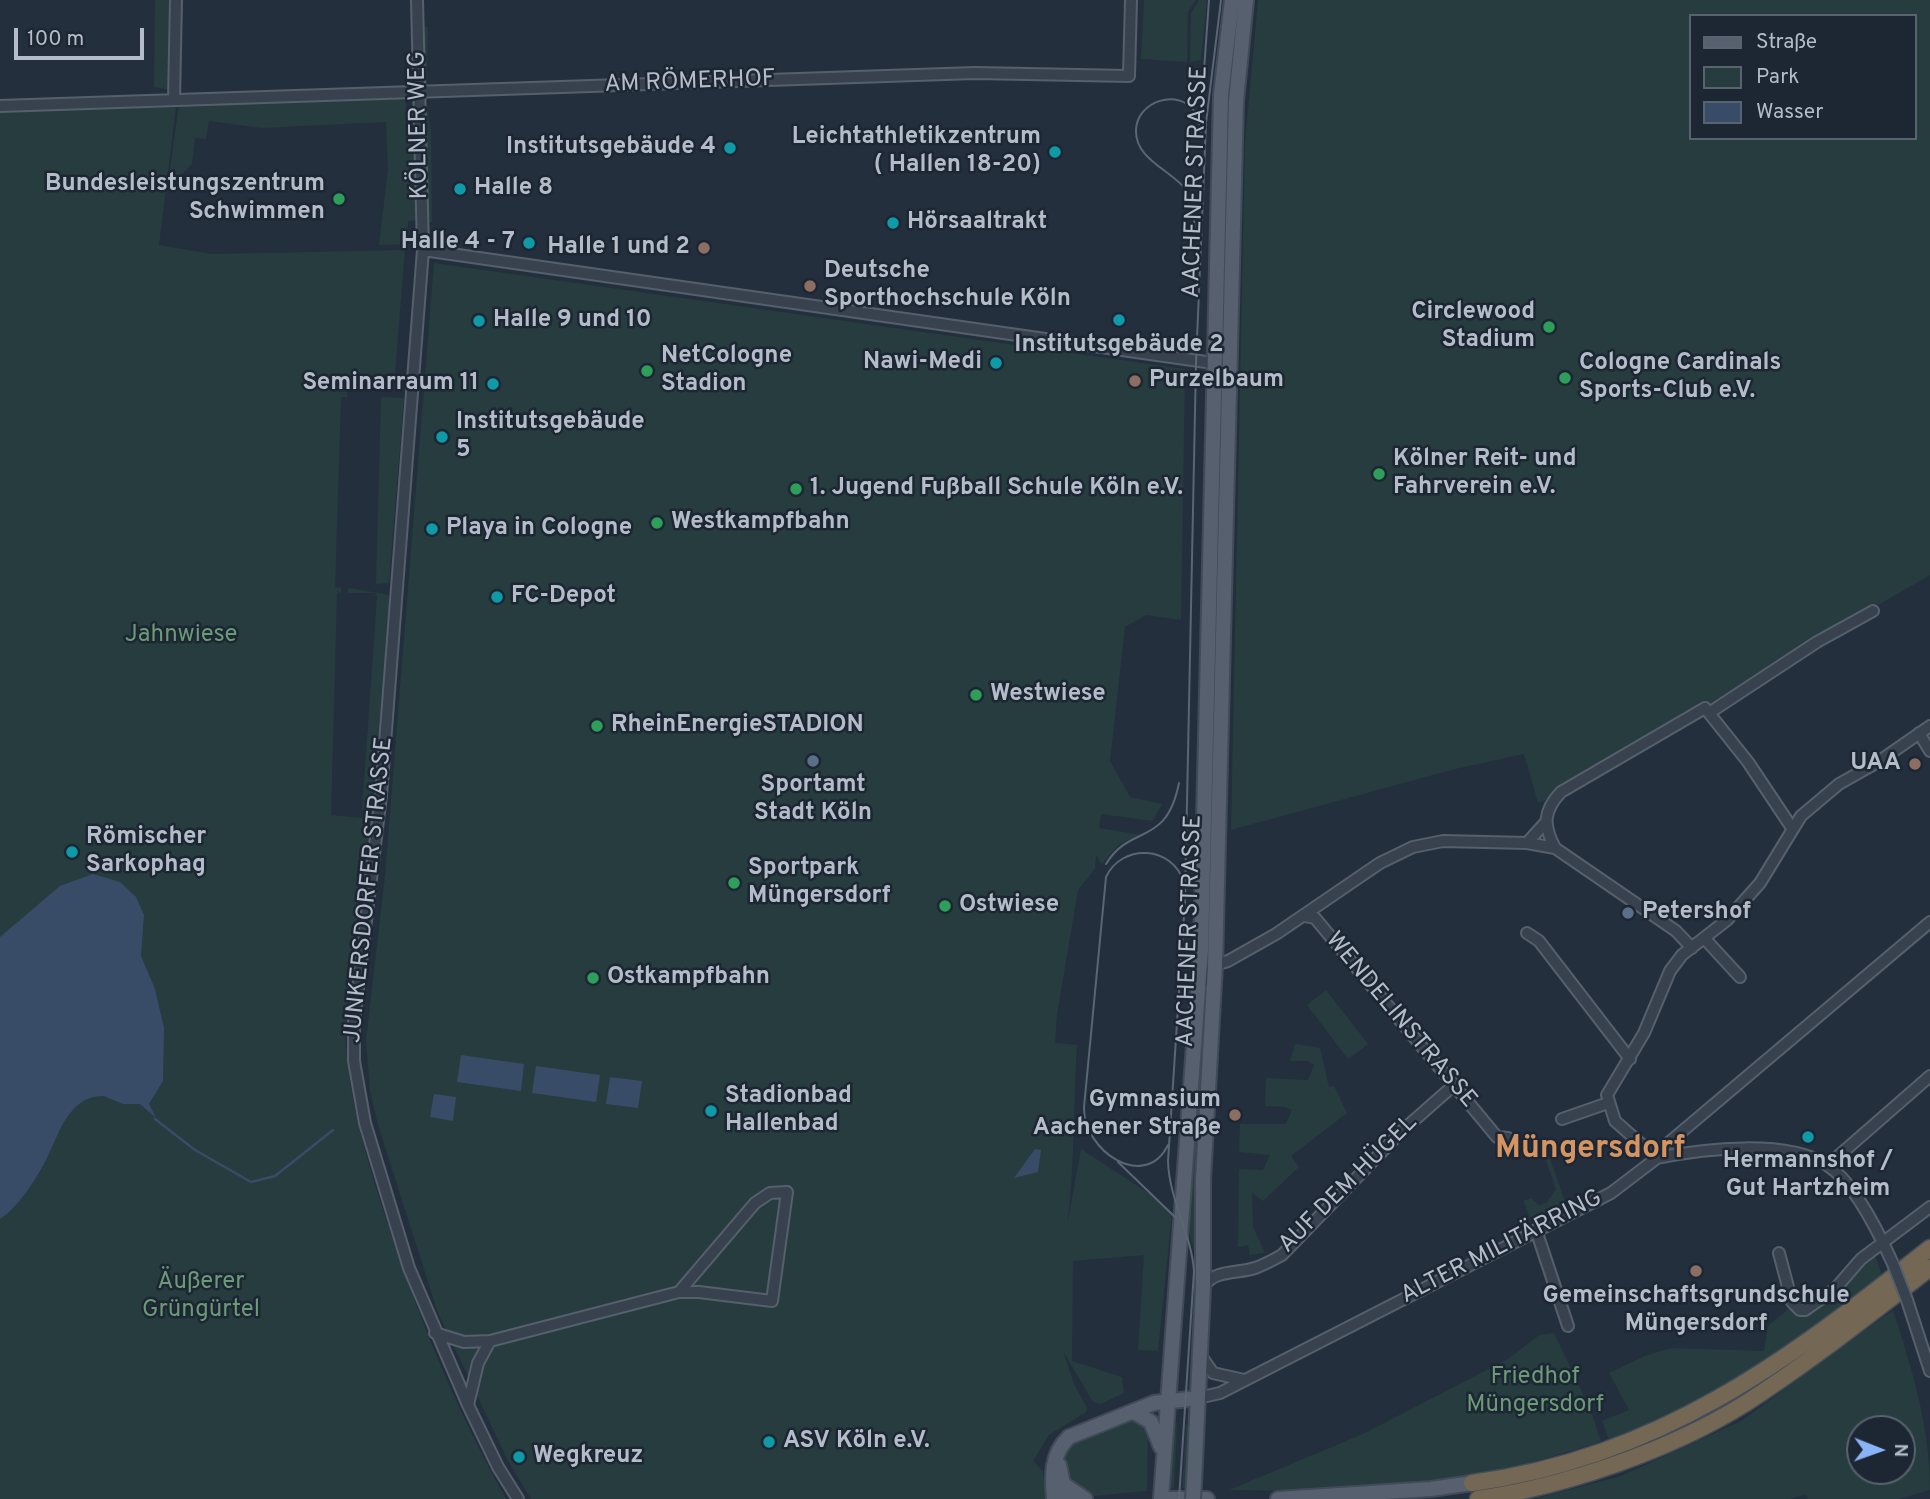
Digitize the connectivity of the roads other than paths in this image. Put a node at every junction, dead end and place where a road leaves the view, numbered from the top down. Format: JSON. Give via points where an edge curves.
{"nodes":[{"id":1,"x":176,"y":0,"type":"edge"},
{"id":2,"x":417,"y":0,"type":"edge"},
{"id":3,"x":1131,"y":0,"type":"edge"},
{"id":4,"x":1232,"y":0,"type":"edge"},
{"id":5,"x":1246,"y":0,"type":"edge"},
{"id":6,"x":420,"y":93,"type":"junction"},
{"id":7,"x":174,"y":99,"type":"junction"},
{"id":8,"x":0,"y":106,"type":"edge"},
{"id":9,"x":423,"y":250,"type":"junction"},
{"id":10,"x":1220,"y":364,"type":"junction"},
{"id":11,"x":1873,"y":611,"type":"dead end"},
{"id":12,"x":1707,"y":710,"type":"junction"},
{"id":13,"x":1930,"y":726,"type":"edge"},
{"id":14,"x":1919,"y":733,"type":"junction"},
{"id":15,"x":1930,"y":751,"type":"edge"},
{"id":16,"x":1545,"y":823,"type":"junction"},
{"id":17,"x":1792,"y":828,"type":"junction"},
{"id":18,"x":1527,"y":843,"type":"junction"},
{"id":19,"x":1555,"y":848,"type":"junction"},
{"id":20,"x":1305,"y":916,"type":"junction"},
{"id":21,"x":1930,"y":922,"type":"edge"},
{"id":22,"x":1527,"y":933,"type":"dead end"},
{"id":23,"x":1705,"y":939,"type":"junction"},
{"id":24,"x":1692,"y":948,"type":"junction"},
{"id":25,"x":1201,"y":949,"type":"junction"},
{"id":26,"x":1215,"y":965,"type":"junction"},
{"id":27,"x":1740,"y":977,"type":"dead end"},
{"id":28,"x":1198,"y":988,"type":"junction"},
{"id":29,"x":1630,"y":1059,"type":"junction"},
{"id":30,"x":1930,"y":1076,"type":"edge"},
{"id":31,"x":1453,"y":1086,"type":"junction"},
{"id":32,"x":1608,"y":1103,"type":"junction"},
{"id":33,"x":1562,"y":1119,"type":"dead end"},
{"id":34,"x":1508,"y":1138,"type":"dead end"},
{"id":35,"x":1657,"y":1158,"type":"junction"},
{"id":36,"x":1828,"y":1165,"type":"junction"},
{"id":37,"x":1930,"y":1207,"type":"edge"},
{"id":38,"x":1536,"y":1230,"type":"junction"},
{"id":39,"x":1884,"y":1244,"type":"junction"},
{"id":40,"x":1930,"y":1248,"type":"edge"},
{"id":41,"x":1779,"y":1253,"type":"dead end"},
{"id":42,"x":1930,"y":1268,"type":"edge"},
{"id":43,"x":1203,"y":1287,"type":"junction"},
{"id":44,"x":678,"y":1292,"type":"junction"},
{"id":45,"x":1568,"y":1326,"type":"dead end"},
{"id":46,"x":435,"y":1333,"type":"junction"},
{"id":47,"x":489,"y":1341,"type":"junction"},
{"id":48,"x":1199,"y":1352,"type":"junction"},
{"id":49,"x":1930,"y":1371,"type":"edge"},
{"id":50,"x":1244,"y":1380,"type":"junction"},
{"id":51,"x":1198,"y":1398,"type":"junction"},
{"id":52,"x":1168,"y":1401,"type":"junction"},
{"id":53,"x":468,"y":1405,"type":"junction"},
{"id":54,"x":1134,"y":1412,"type":"junction"},
{"id":55,"x":1056,"y":1461,"type":"junction"},
{"id":56,"x":1163,"y":1466,"type":"junction"},
{"id":57,"x":1472,"y":1483,"type":"junction"},
{"id":58,"x":1063,"y":1484,"type":"junction"},
{"id":59,"x":1431,"y":1489,"type":"junction"},
{"id":60,"x":1495,"y":1498,"type":"edge"},
{"id":61,"x":518,"y":1499,"type":"edge"},
{"id":62,"x":1054,"y":1499,"type":"edge"},
{"id":63,"x":1066,"y":1499,"type":"edge"},
{"id":64,"x":1085,"y":1499,"type":"edge"},
{"id":65,"x":1162,"y":1499,"type":"edge"},
{"id":66,"x":1193,"y":1499,"type":"edge"},
{"id":67,"x":1207,"y":1499,"type":"edge"},
{"id":68,"x":1278,"y":1499,"type":"edge"},
{"id":69,"x":1446,"y":1499,"type":"edge"},
{"id":70,"x":1451,"y":1499,"type":"edge"},
{"id":71,"x":1478,"y":1499,"type":"edge"}],
"edges":[{"from":1,"to":7,"type":"street"},
{"from":2,"to":6,"type":"street","name":"KÖLNER WEG"},
{"from":3,"to":6,"type":"street","name":"AM RÖMERHOF","via":[[1129,76],[975,74]]},
{"from":4,"to":10,"type":"main road","name":"AACHENER STRASSE","via":[[1222,80]]},
{"from":5,"to":10,"type":"main road","name":"AACHENER STRASSE"},
{"from":6,"to":7,"type":"street","name":"AM RÖMERHOF"},
{"from":6,"to":9,"type":"street","name":"KÖLNER WEG"},
{"from":7,"to":8,"type":"street","name":"AM RÖMERHOF"},
{"from":9,"to":10,"type":"street"},
{"from":9,"to":46,"type":"street","name":"JUNKERSDORFER STRASSE","via":[[381,794],[353,1040],[365,1123],[409,1268]]},
{"from":10,"to":25,"type":"main road","name":"AACHENER STRASSE"},
{"from":10,"to":26,"type":"main road","name":"AACHENER STRASSE"},
{"from":11,"to":12,"type":"street"},
{"from":12,"to":16,"type":"street","via":[[1561,792],[1547,809]]},
{"from":12,"to":17,"type":"street"},
{"from":13,"to":14,"type":"street"},
{"from":14,"to":15,"type":"street"},
{"from":14,"to":17,"type":"street","via":[[1839,784]]},
{"from":16,"to":18,"type":"street"},
{"from":16,"to":19,"type":"street"},
{"from":17,"to":23,"type":"street","via":[[1768,873]]},
{"from":18,"to":19,"type":"street"},
{"from":18,"to":20,"type":"street","via":[[1443,841],[1413,847],[1380,863]]},
{"from":19,"to":24,"type":"street","via":[[1676,931]]},
{"from":20,"to":26,"type":"street","name":"WENDELINSTRASSE"},
{"from":20,"to":31,"type":"street","name":"WENDELINSTRASSE","via":[[1315,918]]},
{"from":21,"to":35,"type":"street","name":"ALTER MILITÄRRING","via":[[1688,1124]]},
{"from":22,"to":29,"type":"street","via":[[1539,941]]},
{"from":23,"to":24,"type":"street"},
{"from":23,"to":27,"type":"street"},
{"from":24,"to":29,"type":"street","via":[[1670,971]]},
{"from":25,"to":26,"type":"street"},
{"from":25,"to":28,"type":"main road","name":"AACHENER STRASSE"},
{"from":26,"to":28,"type":"street","name":"WENDELINSTRASSE"},
{"from":26,"to":43,"type":"main road","name":"AACHENER STRASSE","via":[[1203,1179]]},
{"from":28,"to":52,"type":"main road","name":"AACHENER STRASSE"},
{"from":29,"to":32,"type":"street","via":[[1608,1092]]},
{"from":30,"to":36,"type":"street"},
{"from":31,"to":34,"type":"street","name":"WENDELINSTRASSE","via":[[1497,1137]]},
{"from":31,"to":43,"type":"street","name":"AUF DEM HÜGEL","via":[[1403,1130],[1282,1255],[1257,1267],[1217,1275]]},
{"from":32,"to":33,"type":"street"},
{"from":32,"to":35,"type":"street","via":[[1615,1121]]},
{"from":35,"to":36,"type":"street","via":[[1770,1148]]},
{"from":35,"to":38,"type":"street","name":"ALTER MILITÄRRING","via":[[1611,1193]]},
{"from":36,"to":39,"type":"street","via":[[1862,1205]]},
{"from":37,"to":39,"type":"street"},
{"from":38,"to":45,"type":"street"},
{"from":38,"to":50,"type":"street","name":"ALTER MILITÄRRING"},
{"from":39,"to":41,"type":"street","via":[[1861,1259],[1836,1289],[1805,1310],[1792,1302]]},
{"from":39,"to":49,"type":"street","bridge":true},
{"from":40,"to":57,"type":"highway","via":[[1801,1347],[1739,1388],[1670,1425],[1547,1468]]},
{"from":42,"to":60,"type":"highway","via":[[1745,1404],[1618,1464]]},
{"from":43,"to":48,"type":"main road","name":"AACHENER STRASSE"},
{"from":44,"to":44,"type":"street","via":[[772,1301],[787,1192],[770,1193],[755,1203]]},
{"from":44,"to":47,"type":"street"},
{"from":46,"to":47,"type":"street","via":[[464,1342]]},
{"from":46,"to":53,"type":"street","name":"JUNKERSDORFER STRASSE"},
{"from":47,"to":53,"type":"street"},
{"from":48,"to":50,"type":"street","via":[[1210,1371]]},
{"from":48,"to":51,"type":"main road","name":"AACHENER STRASSE"},
{"from":50,"to":51,"type":"street","name":"ALTER MILITÄRRING","via":[[1216,1395]]},
{"from":51,"to":52,"type":"main road"},
{"from":51,"to":66,"type":"main road","name":"AACHENER STRASSE","bridge":true},
{"from":52,"to":54,"type":"main road"},
{"from":52,"to":56,"type":"main road","name":"AACHENER STRASSE"},
{"from":53,"to":61,"type":"street","name":"JUNKERSDORFER STRASSE"},
{"from":54,"to":55,"type":"main road","via":[[1069,1437]]},
{"from":54,"to":56,"type":"main road","via":[[1156,1429]]},
{"from":55,"to":58,"type":"main road"},
{"from":55,"to":62,"type":"main road","via":[[1052,1468]]},
{"from":56,"to":65,"type":"main road","name":"AACHENER STRASSE"},
{"from":57,"to":59,"type":"main road"},
{"from":57,"to":70,"type":"main road"},
{"from":58,"to":63,"type":"main road"},
{"from":58,"to":64,"type":"main road"},
{"from":59,"to":68,"type":"main road"},
{"from":59,"to":69,"type":"main road"},
{"from":60,"to":71,"type":"highway"},
{"from":65,"to":67,"type":"main road"}]}
